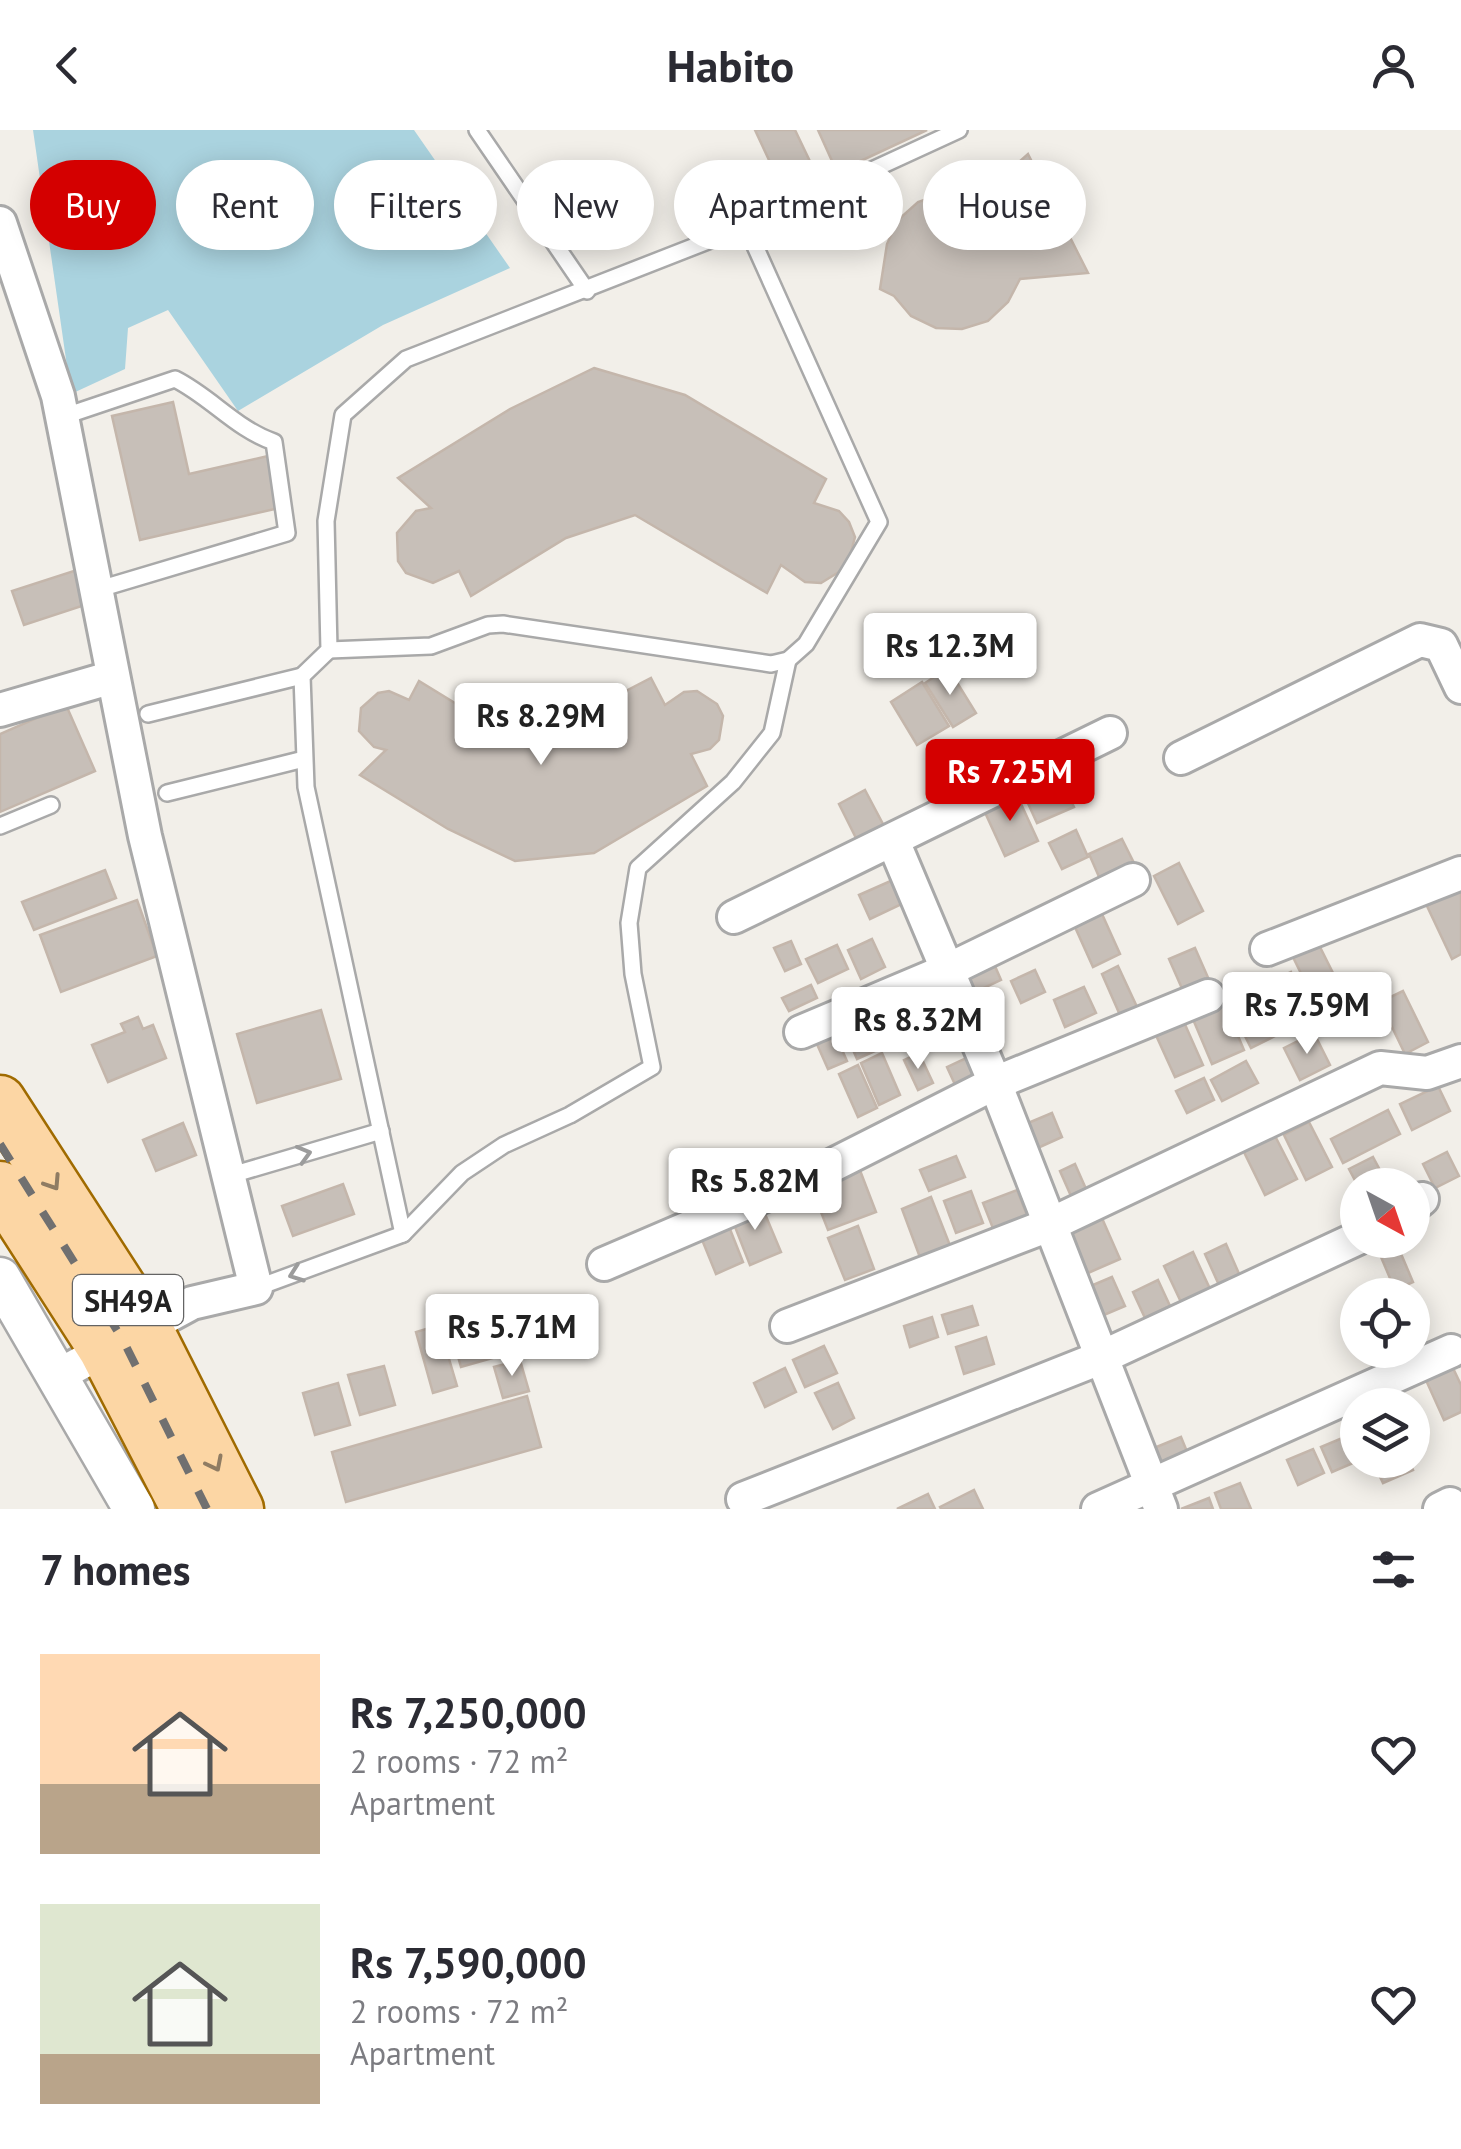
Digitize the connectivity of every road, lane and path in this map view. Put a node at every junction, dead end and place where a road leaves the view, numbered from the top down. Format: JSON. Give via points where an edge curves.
{"nodes":[{"id":1,"x":477,"y":130,"type":"edge"},
{"id":2,"x":959,"y":130,"type":"edge"},
{"id":3,"x":892,"y":160,"type":"edge"},
{"id":4,"x":0,"y":223,"type":"edge"},
{"id":5,"x":688,"y":250,"type":"edge"},
{"id":6,"x":757,"y":250,"type":"edge"},
{"id":7,"x":588,"y":291,"type":"junction"},
{"id":8,"x":62,"y":417,"type":"junction"},
{"id":9,"x":96,"y":590,"type":"junction"},
{"id":10,"x":329,"y":650,"type":"junction"},
{"id":11,"x":788,"y":660,"type":"junction"},
{"id":12,"x":302,"y":676,"type":"junction"},
{"id":13,"x":114,"y":677,"type":"junction"},
{"id":14,"x":1461,"y":688,"type":"edge"},
{"id":15,"x":0,"y":710,"type":"edge"},
{"id":16,"x":148,"y":714,"type":"dead end"},
{"id":17,"x":1110,"y":734,"type":"dead end"},
{"id":18,"x":1181,"y":758,"type":"dead end"},
{"id":19,"x":304,"y":759,"type":"junction"},
{"id":20,"x":167,"y":793,"type":"dead end"},
{"id":21,"x":51,"y":805,"type":"dead end"},
{"id":22,"x":0,"y":826,"type":"edge"},
{"id":23,"x":893,"y":841,"type":"junction"},
{"id":24,"x":1461,"y":872,"type":"edge"},
{"id":25,"x":1133,"y":880,"type":"dead end"},
{"id":26,"x":734,"y":917,"type":"dead end"},
{"id":27,"x":1266,"y":949,"type":"dead end"},
{"id":28,"x":948,"y":970,"type":"junction"},
{"id":29,"x":1208,"y":996,"type":"dead end"},
{"id":30,"x":801,"y":1032,"type":"dead end"},
{"id":31,"x":1461,"y":1061,"type":"edge"},
{"id":32,"x":996,"y":1083,"type":"junction"},
{"id":33,"x":0,"y":1101,"type":"edge"},
{"id":34,"x":381,"y":1131,"type":"junction"},
{"id":35,"x":228,"y":1176,"type":"junction"},
{"id":36,"x":0,"y":1187,"type":"edge"},
{"id":37,"x":1050,"y":1224,"type":"junction"},
{"id":38,"x":402,"y":1234,"type":"junction"},
{"id":39,"x":1340,"y":1246,"type":"edge"},
{"id":40,"x":604,"y":1264,"type":"dead end"},
{"id":41,"x":0,"y":1278,"type":"edge"},
{"id":42,"x":256,"y":1288,"type":"junction"},
{"id":43,"x":787,"y":1326,"type":"dead end"},
{"id":44,"x":125,"y":1338,"type":"junction"},
{"id":45,"x":1451,"y":1352,"type":"dead end"},
{"id":46,"x":1100,"y":1358,"type":"junction"},
{"id":47,"x":57,"y":1376,"type":"junction"},
{"id":48,"x":743,"y":1499,"type":"dead end"},
{"id":49,"x":1156,"y":1499,"type":"edge"},
{"id":50,"x":134,"y":1509,"type":"edge"},
{"id":51,"x":187,"y":1509,"type":"edge"},
{"id":52,"x":238,"y":1509,"type":"edge"},
{"id":53,"x":1098,"y":1509,"type":"edge"}],
"edges":[{"from":1,"to":7,"type":"lane"},
{"from":2,"to":3,"type":"lane"},
{"from":4,"to":8,"type":"street"},
{"from":5,"to":7,"type":"lane"},
{"from":6,"to":11,"type":"lane","via":[[879,522],[806,644]]},
{"from":7,"to":10,"type":"lane","via":[[406,358],[343,415],[326,522]]},
{"from":8,"to":9,"type":"street"},
{"from":8,"to":9,"type":"lane","via":[[175,379],[251,434],[274,442],[288,533]]},
{"from":9,"to":13,"type":"street"},
{"from":10,"to":11,"type":"lane","via":[[431,646],[503,624],[771,664]]},
{"from":10,"to":12,"type":"lane"},
{"from":11,"to":38,"type":"lane","via":[[772,733],[733,782],[638,868],[628,923],[652,1068],[490,1154]]},
{"from":12,"to":16,"type":"lane"},
{"from":12,"to":19,"type":"lane"},
{"from":13,"to":15,"type":"street"},
{"from":13,"to":35,"type":"street","via":[[145,836]]},
{"from":14,"to":18,"type":"street","via":[[1441,646],[1420,640]]},
{"from":17,"to":23,"type":"street"},
{"from":19,"to":20,"type":"lane"},
{"from":19,"to":34,"type":"lane"},
{"from":21,"to":22,"type":"lane"},
{"from":23,"to":26,"type":"street"},
{"from":23,"to":28,"type":"street"},
{"from":24,"to":27,"type":"street"},
{"from":25,"to":28,"type":"street"},
{"from":28,"to":30,"type":"street"},
{"from":28,"to":32,"type":"street"},
{"from":29,"to":32,"type":"street"},
{"from":31,"to":37,"type":"street","via":[[1427,1073],[1380,1068]]},
{"from":32,"to":37,"type":"street"},
{"from":32,"to":40,"type":"street","via":[[821,1171]]},
{"from":33,"to":44,"type":"main road","number":"SH49A","one_way":true},
{"from":35,"to":34,"type":"lane","one_way":true},
{"from":34,"to":38,"type":"lane"},
{"from":35,"to":42,"type":"street"},
{"from":36,"to":44,"type":"main road","number":"SH49A"},
{"from":37,"to":43,"type":"street"},
{"from":37,"to":46,"type":"street"},
{"from":38,"to":42,"type":"lane","one_way":true},
{"from":39,"to":46,"type":"street"},
{"from":41,"to":47,"type":"street"},
{"from":42,"to":44,"type":"street","via":[[192,1303]]},
{"from":44,"to":47,"type":"street"},
{"from":44,"to":51,"type":"main road","number":"SH49A"},
{"from":44,"to":52,"type":"main road","number":"SH49A","one_way":true},
{"from":45,"to":49,"type":"street"},
{"from":46,"to":48,"type":"street"},
{"from":46,"to":49,"type":"street"},
{"from":47,"to":50,"type":"street"},
{"from":49,"to":53,"type":"street"}]}
